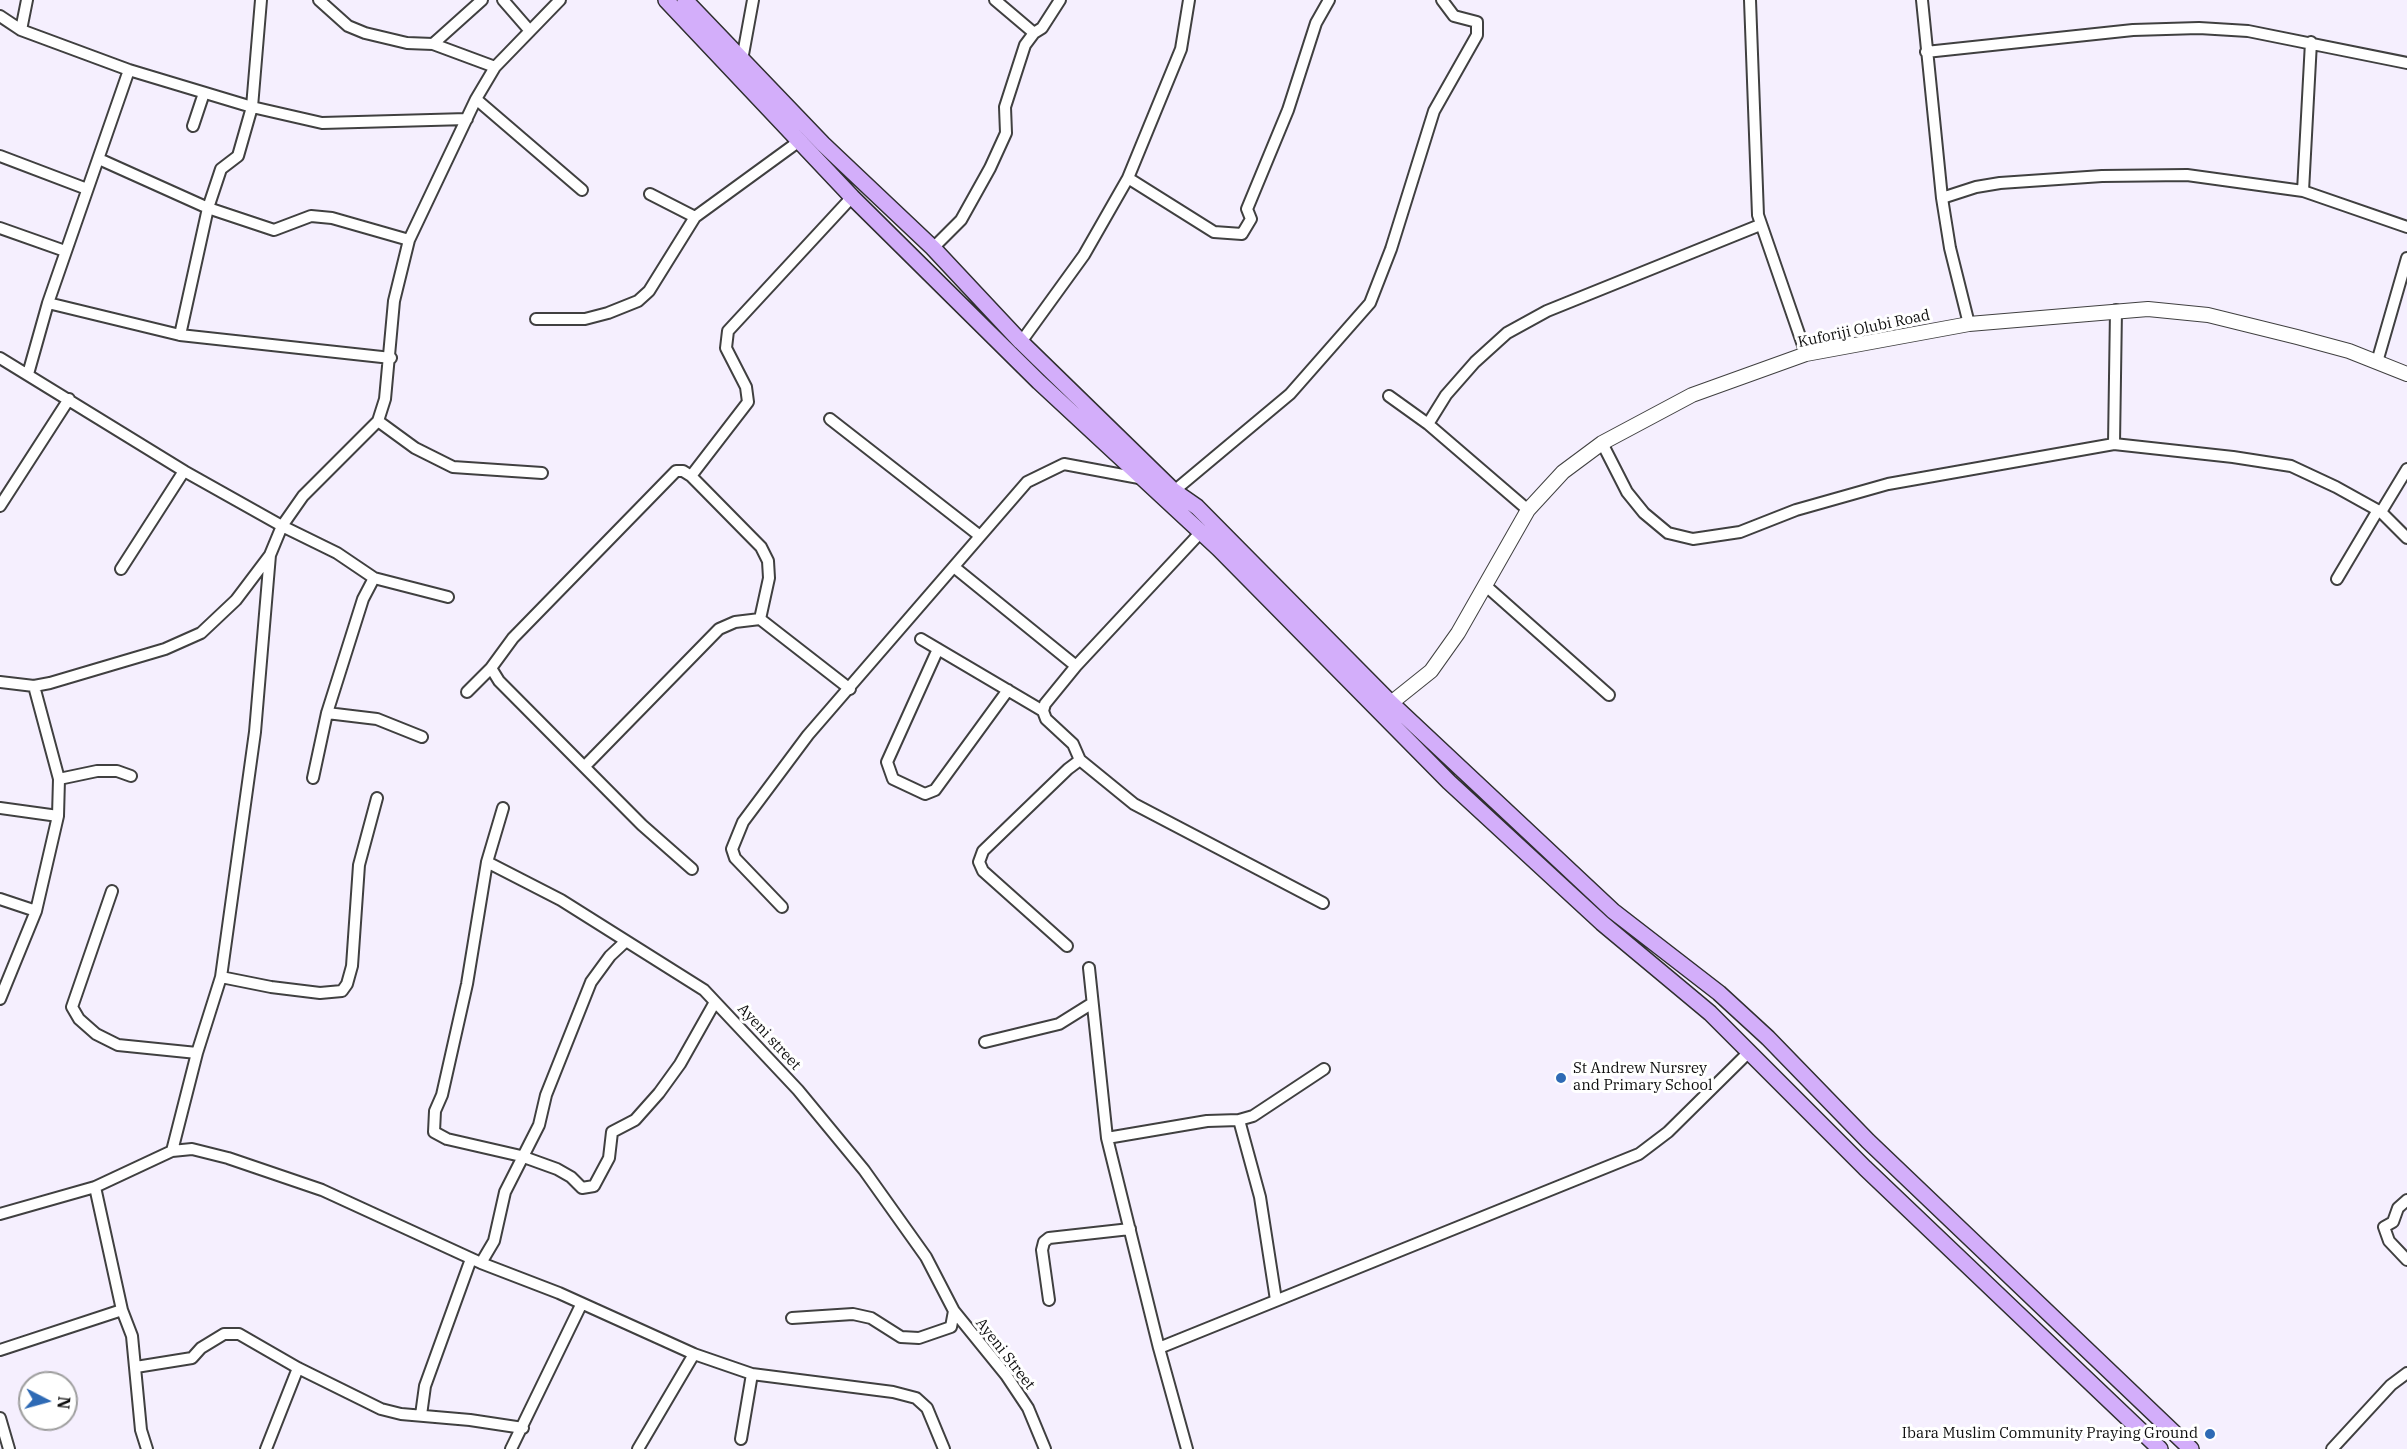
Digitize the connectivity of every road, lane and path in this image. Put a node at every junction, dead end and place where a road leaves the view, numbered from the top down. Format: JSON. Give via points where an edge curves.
{"nodes":[{"id":1,"x":27,"y":0,"type":"edge"},
{"id":2,"x":261,"y":0,"type":"edge"},
{"id":3,"x":319,"y":0,"type":"edge"},
{"id":4,"x":482,"y":0,"type":"edge"},
{"id":5,"x":503,"y":0,"type":"edge"},
{"id":6,"x":560,"y":0,"type":"edge"},
{"id":7,"x":666,"y":0,"type":"edge"},
{"id":8,"x":685,"y":0,"type":"edge"},
{"id":9,"x":753,"y":0,"type":"edge"},
{"id":10,"x":995,"y":0,"type":"edge"},
{"id":11,"x":1060,"y":0,"type":"edge"},
{"id":12,"x":1189,"y":0,"type":"edge"},
{"id":13,"x":1329,"y":0,"type":"edge"},
{"id":14,"x":1442,"y":0,"type":"edge"},
{"id":15,"x":1750,"y":0,"type":"edge"},
{"id":16,"x":1922,"y":0,"type":"edge"},
{"id":17,"x":0,"y":16,"type":"edge"},
{"id":18,"x":21,"y":30,"type":"junction"},
{"id":19,"x":530,"y":31,"type":"junction"},
{"id":20,"x":1034,"y":33,"type":"junction"},
{"id":21,"x":2311,"y":42,"type":"junction"},
{"id":22,"x":433,"y":44,"type":"junction"},
{"id":23,"x":1926,"y":52,"type":"junction"},
{"id":24,"x":742,"y":60,"type":"junction"},
{"id":25,"x":2407,"y":63,"type":"edge"},
{"id":26,"x":495,"y":67,"type":"junction"},
{"id":27,"x":129,"y":70,"type":"junction"},
{"id":28,"x":204,"y":93,"type":"junction"},
{"id":29,"x":476,"y":99,"type":"junction"},
{"id":30,"x":252,"y":107,"type":"junction"},
{"id":31,"x":467,"y":119,"type":"junction"},
{"id":32,"x":194,"y":126,"type":"dead end"},
{"id":33,"x":798,"y":142,"type":"junction"},
{"id":34,"x":0,"y":156,"type":"edge"},
{"id":35,"x":99,"y":159,"type":"junction"},
{"id":36,"x":1128,"y":178,"type":"junction"},
{"id":37,"x":87,"y":189,"type":"junction"},
{"id":38,"x":582,"y":190,"type":"dead end"},
{"id":39,"x":2303,"y":191,"type":"junction"},
{"id":40,"x":650,"y":194,"type":"dead end"},
{"id":41,"x":852,"y":197,"type":"junction"},
{"id":42,"x":1942,"y":198,"type":"junction"},
{"id":43,"x":208,"y":208,"type":"junction"},
{"id":44,"x":695,"y":217,"type":"junction"},
{"id":45,"x":1761,"y":225,"type":"junction"},
{"id":46,"x":2407,"y":227,"type":"edge"},
{"id":47,"x":0,"y":228,"type":"edge"},
{"id":48,"x":409,"y":240,"type":"junction"},
{"id":49,"x":933,"y":248,"type":"junction"},
{"id":50,"x":65,"y":251,"type":"junction"},
{"id":51,"x":2407,"y":258,"type":"edge"},
{"id":52,"x":48,"y":303,"type":"junction"},
{"id":53,"x":2116,"y":310,"type":"junction"},
{"id":54,"x":536,"y":319,"type":"dead end"},
{"id":55,"x":1969,"y":324,"type":"junction"},
{"id":56,"x":180,"y":335,"type":"junction"},
{"id":57,"x":1021,"y":342,"type":"junction"},
{"id":58,"x":1806,"y":354,"type":"junction"},
{"id":59,"x":0,"y":358,"type":"edge"},
{"id":60,"x":391,"y":358,"type":"junction"},
{"id":61,"x":2377,"y":362,"type":"junction"},
{"id":62,"x":28,"y":374,"type":"junction"},
{"id":63,"x":2407,"y":374,"type":"edge"},
{"id":64,"x":1389,"y":396,"type":"dead end"},
{"id":65,"x":69,"y":399,"type":"junction"},
{"id":66,"x":830,"y":419,"type":"dead end"},
{"id":67,"x":378,"y":421,"type":"junction"},
{"id":68,"x":1428,"y":424,"type":"junction"},
{"id":69,"x":1602,"y":443,"type":"junction"},
{"id":70,"x":2114,"y":444,"type":"junction"},
{"id":71,"x":2407,"y":469,"type":"edge"},
{"id":72,"x":184,"y":471,"type":"junction"},
{"id":73,"x":542,"y":473,"type":"dead end"},
{"id":74,"x":691,"y":476,"type":"junction"},
{"id":75,"x":1139,"y":477,"type":"junction"},
{"id":76,"x":1174,"y":491,"type":"junction"},
{"id":77,"x":0,"y":506,"type":"edge"},
{"id":78,"x":1528,"y":510,"type":"junction"},
{"id":79,"x":2379,"y":511,"type":"junction"},
{"id":80,"x":282,"y":526,"type":"junction"},
{"id":81,"x":1201,"y":532,"type":"junction"},
{"id":82,"x":980,"y":536,"type":"junction"},
{"id":83,"x":2407,"y":538,"type":"edge"},
{"id":84,"x":270,"y":555,"type":"junction"},
{"id":85,"x":954,"y":567,"type":"junction"},
{"id":86,"x":121,"y":569,"type":"dead end"},
{"id":87,"x":374,"y":578,"type":"junction"},
{"id":88,"x":2337,"y":579,"type":"dead end"},
{"id":89,"x":1486,"y":586,"type":"junction"},
{"id":90,"x":1270,"y":590,"type":"junction"},
{"id":91,"x":448,"y":597,"type":"dead end"},
{"id":92,"x":760,"y":619,"type":"junction"},
{"id":93,"x":921,"y":639,"type":"dead end"},
{"id":94,"x":938,"y":649,"type":"junction"},
{"id":95,"x":1076,"y":666,"type":"junction"},
{"id":96,"x":491,"y":668,"type":"junction"},
{"id":97,"x":0,"y":682,"type":"edge"},
{"id":98,"x":34,"y":686,"type":"junction"},
{"id":99,"x":850,"y":689,"type":"junction"},
{"id":100,"x":1008,"y":690,"type":"junction"},
{"id":101,"x":466,"y":692,"type":"dead end"},
{"id":102,"x":1609,"y":695,"type":"dead end"},
{"id":103,"x":1391,"y":703,"type":"junction"},
{"id":104,"x":1043,"y":711,"type":"junction"},
{"id":105,"x":327,"y":713,"type":"junction"},
{"id":106,"x":422,"y":737,"type":"dead end"},
{"id":107,"x":1080,"y":760,"type":"junction"},
{"id":108,"x":585,"y":766,"type":"junction"},
{"id":109,"x":131,"y":776,"type":"dead end"},
{"id":110,"x":313,"y":778,"type":"dead end"},
{"id":111,"x":60,"y":779,"type":"junction"},
{"id":112,"x":377,"y":798,"type":"dead end"},
{"id":113,"x":0,"y":808,"type":"edge"},
{"id":114,"x":503,"y":808,"type":"dead end"},
{"id":115,"x":58,"y":816,"type":"junction"},
{"id":116,"x":487,"y":862,"type":"junction"},
{"id":117,"x":692,"y":869,"type":"dead end"},
{"id":118,"x":112,"y":891,"type":"dead end"},
{"id":119,"x":0,"y":899,"type":"edge"},
{"id":120,"x":1323,"y":903,"type":"dead end"},
{"id":121,"x":782,"y":907,"type":"dead end"},
{"id":122,"x":36,"y":910,"type":"junction"},
{"id":123,"x":1613,"y":911,"type":"junction"},
{"id":124,"x":1602,"y":923,"type":"junction"},
{"id":125,"x":626,"y":941,"type":"junction"},
{"id":126,"x":1067,"y":946,"type":"dead end"},
{"id":127,"x":1089,"y":968,"type":"dead end"},
{"id":128,"x":221,"y":977,"type":"junction"},
{"id":129,"x":0,"y":999,"type":"edge"},
{"id":130,"x":715,"y":1002,"type":"junction"},
{"id":131,"x":1091,"y":1004,"type":"junction"},
{"id":132,"x":985,"y":1042,"type":"dead end"},
{"id":133,"x":1750,"y":1051,"type":"junction"},
{"id":134,"x":197,"y":1053,"type":"junction"},
{"id":135,"x":1324,"y":1069,"type":"dead end"},
{"id":136,"x":1239,"y":1120,"type":"junction"},
{"id":137,"x":1107,"y":1138,"type":"junction"},
{"id":138,"x":172,"y":1151,"type":"junction"},
{"id":139,"x":521,"y":1156,"type":"junction"},
{"id":140,"x":95,"y":1187,"type":"junction"},
{"id":141,"x":2407,"y":1200,"type":"edge"},
{"id":142,"x":0,"y":1214,"type":"edge"},
{"id":143,"x":1130,"y":1229,"type":"junction"},
{"id":144,"x":2407,"y":1260,"type":"edge"},
{"id":145,"x":476,"y":1261,"type":"junction"},
{"id":146,"x":1049,"y":1300,"type":"dead end"},
{"id":147,"x":1276,"y":1300,"type":"junction"},
{"id":148,"x":582,"y":1305,"type":"junction"},
{"id":149,"x":122,"y":1310,"type":"junction"},
{"id":150,"x":954,"y":1311,"type":"junction"},
{"id":151,"x":792,"y":1318,"type":"dead end"},
{"id":152,"x":1159,"y":1348,"type":"junction"},
{"id":153,"x":0,"y":1350,"type":"edge"},
{"id":154,"x":694,"y":1354,"type":"junction"},
{"id":155,"x":136,"y":1367,"type":"junction"},
{"id":156,"x":298,"y":1368,"type":"junction"},
{"id":157,"x":2407,"y":1373,"type":"edge"},
{"id":158,"x":753,"y":1374,"type":"junction"},
{"id":159,"x":421,"y":1415,"type":"junction"},
{"id":160,"x":0,"y":1418,"type":"edge"},
{"id":161,"x":523,"y":1428,"type":"junction"},
{"id":162,"x":741,"y":1439,"type":"dead end"},
{"id":163,"x":9,"y":1449,"type":"edge"},
{"id":164,"x":147,"y":1449,"type":"edge"},
{"id":165,"x":266,"y":1449,"type":"edge"},
{"id":166,"x":511,"y":1449,"type":"edge"},
{"id":167,"x":638,"y":1449,"type":"edge"},
{"id":168,"x":944,"y":1449,"type":"edge"},
{"id":169,"x":1045,"y":1449,"type":"edge"},
{"id":170,"x":1187,"y":1449,"type":"edge"},
{"id":171,"x":2160,"y":1449,"type":"edge"},
{"id":172,"x":2192,"y":1449,"type":"edge"},
{"id":173,"x":2332,"y":1449,"type":"edge"}],
"edges":[{"from":1,"to":18,"type":"street"},
{"from":2,"to":30,"type":"street"},
{"from":3,"to":22,"type":"street","via":[[348,26],[365,33],[407,43]]},
{"from":4,"to":22,"type":"street"},
{"from":5,"to":19,"type":"street"},
{"from":6,"to":19,"type":"street"},
{"from":7,"to":33,"type":"main road"},
{"from":8,"to":24,"type":"main road"},
{"from":9,"to":24,"type":"street"},
{"from":10,"to":20,"type":"street"},
{"from":11,"to":20,"type":"street","via":[[1042,28]]},
{"from":12,"to":36,"type":"street","via":[[1180,49]]},
{"from":13,"to":36,"type":"street","via":[[1316,23],[1288,110],[1247,209],[1251,219],[1242,234],[1214,232]]},
{"from":14,"to":76,"type":"street","via":[[1455,16],[1477,22],[1477,35],[1434,111],[1370,303],[1290,394]]},
{"from":15,"to":45,"type":"street"},
{"from":16,"to":23,"type":"street"},
{"from":17,"to":18,"type":"street"},
{"from":18,"to":27,"type":"street"},
{"from":19,"to":26,"type":"street"},
{"from":20,"to":49,"type":"street","via":[[1025,45],[1005,107],[1006,133],[990,168],[961,220]]},
{"from":21,"to":23,"type":"street","via":[[2248,31],[2199,28],[2133,30]]},
{"from":21,"to":25,"type":"street"},
{"from":21,"to":39,"type":"street"},
{"from":22,"to":26,"type":"street"},
{"from":23,"to":42,"type":"street"},
{"from":24,"to":49,"type":"main road","via":[[823,144]]},
{"from":26,"to":29,"type":"street"},
{"from":27,"to":28,"type":"street"},
{"from":27,"to":35,"type":"street"},
{"from":28,"to":30,"type":"street"},
{"from":28,"to":32,"type":"street"},
{"from":29,"to":31,"type":"street"},
{"from":29,"to":38,"type":"street"},
{"from":30,"to":31,"type":"street","via":[[322,123]]},
{"from":30,"to":43,"type":"street","via":[[238,156],[221,169]]},
{"from":31,"to":48,"type":"street"},
{"from":33,"to":41,"type":"main road"},
{"from":33,"to":44,"type":"street"},
{"from":34,"to":37,"type":"street"},
{"from":35,"to":37,"type":"street"},
{"from":35,"to":43,"type":"street"},
{"from":36,"to":57,"type":"street","via":[[1084,255]]},
{"from":37,"to":50,"type":"street"},
{"from":39,"to":42,"type":"street","via":[[2187,175],[2102,176],[2000,183]]},
{"from":39,"to":46,"type":"street"},
{"from":40,"to":44,"type":"street"},
{"from":41,"to":74,"type":"street","via":[[728,331],[726,348],[746,387],[748,402]]},
{"from":41,"to":75,"type":"main road"},
{"from":42,"to":55,"type":"street"},
{"from":43,"to":48,"type":"street","via":[[274,230],[311,216],[332,218]]},
{"from":43,"to":56,"type":"street"},
{"from":44,"to":54,"type":"street","via":[[650,291],[638,301],[585,319]]},
{"from":45,"to":58,"type":"street"},
{"from":45,"to":68,"type":"street","via":[[1547,311],[1507,333],[1446,395]]},
{"from":47,"to":50,"type":"street"},
{"from":48,"to":60,"type":"street","via":[[394,301]]},
{"from":49,"to":57,"type":"main road"},
{"from":50,"to":52,"type":"street"},
{"from":51,"to":61,"type":"street"},
{"from":52,"to":56,"type":"street"},
{"from":52,"to":62,"type":"street"},
{"from":53,"to":55,"type":"street","name":"Kuforiji Olubi Road"},
{"from":53,"to":61,"type":"street","name":"Kuforiji Olubi Road","via":[[2208,315],[2349,351]]},
{"from":53,"to":70,"type":"street"},
{"from":55,"to":58,"type":"street","name":"Kuforiji Olubi Road"},
{"from":56,"to":60,"type":"street"},
{"from":57,"to":76,"type":"main road"},
{"from":58,"to":69,"type":"street","name":"Kuforiji Olubi Road","via":[[1692,395]]},
{"from":59,"to":62,"type":"street"},
{"from":60,"to":67,"type":"street","via":[[386,399]]},
{"from":61,"to":63,"type":"street","name":"Kuforiji Olubi Road"},
{"from":62,"to":65,"type":"street"},
{"from":64,"to":68,"type":"street"},
{"from":65,"to":72,"type":"street"},
{"from":65,"to":77,"type":"street"},
{"from":66,"to":82,"type":"street"},
{"from":67,"to":73,"type":"street","via":[[415,448],[453,467]]},
{"from":67,"to":80,"type":"street","via":[[303,496]]},
{"from":68,"to":78,"type":"street"},
{"from":69,"to":70,"type":"street","via":[[1627,492],[1644,513],[1668,533],[1693,539],[1740,532],[1796,510],[1888,484]]},
{"from":69,"to":78,"type":"street","name":"Kuforiji Olubi Road","via":[[1557,478]]},
{"from":70,"to":79,"type":"street","via":[[2291,466]]},
{"from":71,"to":79,"type":"street"},
{"from":72,"to":80,"type":"street"},
{"from":72,"to":86,"type":"street"},
{"from":74,"to":92,"type":"street","via":[[765,554],[769,578]]},
{"from":74,"to":96,"type":"street","via":[[676,471],[513,638]]},
{"from":75,"to":81,"type":"main road"},
{"from":75,"to":82,"type":"street","via":[[1064,464],[1026,482]]},
{"from":76,"to":90,"type":"main road","via":[[1197,507]]},
{"from":78,"to":89,"type":"street","name":"Kuforiji Olubi Road"},
{"from":79,"to":83,"type":"street"},
{"from":79,"to":88,"type":"street"},
{"from":80,"to":84,"type":"street"},
{"from":80,"to":87,"type":"street","via":[[337,553]]},
{"from":81,"to":90,"type":"main road"},
{"from":81,"to":95,"type":"street"},
{"from":82,"to":85,"type":"street"},
{"from":84,"to":98,"type":"street","via":[[236,600],[201,633],[165,649]]},
{"from":84,"to":128,"type":"street","via":[[255,732]]},
{"from":85,"to":95,"type":"street"},
{"from":85,"to":99,"type":"street"},
{"from":87,"to":91,"type":"street"},
{"from":87,"to":105,"type":"street","via":[[363,599]]},
{"from":89,"to":102,"type":"street"},
{"from":89,"to":103,"type":"street","name":"Kuforiji Olubi Road","via":[[1431,671]]},
{"from":90,"to":103,"type":"main road"},
{"from":90,"to":124,"type":"main road","via":[[1449,782]]},
{"from":92,"to":99,"type":"street"},
{"from":92,"to":108,"type":"street","via":[[735,622],[719,629]]},
{"from":93,"to":94,"type":"street"},
{"from":94,"to":100,"type":"street"},
{"from":94,"to":100,"type":"street","via":[[887,762],[893,779],[925,794],[935,790]]},
{"from":95,"to":104,"type":"street"},
{"from":96,"to":101,"type":"street"},
{"from":96,"to":108,"type":"street","via":[[499,681]]},
{"from":97,"to":98,"type":"street"},
{"from":98,"to":111,"type":"street"},
{"from":99,"to":121,"type":"street","via":[[769,785],[735,839],[735,858]]},
{"from":100,"to":104,"type":"street"},
{"from":103,"to":123,"type":"main road"},
{"from":104,"to":107,"type":"street","via":[[1046,719],[1073,744]]},
{"from":105,"to":106,"type":"street","via":[[377,719]]},
{"from":105,"to":110,"type":"street"},
{"from":107,"to":120,"type":"street","via":[[1134,804]]},
{"from":107,"to":126,"type":"street","via":[[983,851],[979,862],[983,871]]},
{"from":108,"to":117,"type":"street"},
{"from":109,"to":111,"type":"street","via":[[97,771]]},
{"from":111,"to":115,"type":"street"},
{"from":112,"to":128,"type":"street","via":[[359,865],[352,966],[342,991],[310,992]]},
{"from":113,"to":115,"type":"street"},
{"from":114,"to":116,"type":"street"},
{"from":115,"to":122,"type":"street"},
{"from":116,"to":125,"type":"street","name":"Ayeni street","via":[[561,900]]},
{"from":116,"to":139,"type":"street","via":[[469,974],[433,1122],[434,1132],[447,1139]]},
{"from":118,"to":134,"type":"street","via":[[72,1007],[96,1034],[118,1045]]},
{"from":119,"to":122,"type":"street"},
{"from":122,"to":129,"type":"street"},
{"from":123,"to":124,"type":"main road"},
{"from":123,"to":172,"type":"main road","via":[[1694,973],[1768,1038],[1868,1141]]},
{"from":124,"to":133,"type":"main road"},
{"from":125,"to":130,"type":"street","name":"Ayeni street","via":[[704,990]]},
{"from":125,"to":139,"type":"street","via":[[591,982],[546,1095],[539,1125]]},
{"from":127,"to":131,"type":"street"},
{"from":128,"to":134,"type":"street"},
{"from":130,"to":139,"type":"street","via":[[659,1093],[635,1120],[612,1132],[609,1158],[594,1186],[582,1188],[557,1169]]},
{"from":130,"to":150,"type":"street","name":"Ayeni street","via":[[798,1090],[864,1170],[926,1257]]},
{"from":131,"to":132,"type":"street","via":[[1059,1024]]},
{"from":131,"to":137,"type":"street"},
{"from":133,"to":147,"type":"street","via":[[1668,1132],[1639,1154]]},
{"from":133,"to":171,"type":"main road","via":[[1865,1168]]},
{"from":134,"to":138,"type":"street"},
{"from":135,"to":136,"type":"street","via":[[1253,1116]]},
{"from":136,"to":137,"type":"street","via":[[1207,1121]]},
{"from":136,"to":147,"type":"street","via":[[1260,1197]]},
{"from":137,"to":143,"type":"street"},
{"from":138,"to":140,"type":"street"},
{"from":138,"to":145,"type":"street","via":[[192,1149],[228,1158],[322,1190]]},
{"from":139,"to":145,"type":"street","via":[[503,1198],[494,1241]]},
{"from":140,"to":142,"type":"street"},
{"from":140,"to":149,"type":"street"},
{"from":141,"to":144,"type":"street","via":[[2398,1208],[2393,1222],[2384,1227],[2389,1241]]},
{"from":143,"to":146,"type":"street","via":[[1049,1238],[1044,1242]]},
{"from":143,"to":152,"type":"street"},
{"from":145,"to":148,"type":"street"},
{"from":145,"to":159,"type":"street","via":[[425,1386]]},
{"from":147,"to":152,"type":"street"},
{"from":148,"to":154,"type":"street"},
{"from":148,"to":161,"type":"street"},
{"from":149,"to":153,"type":"street"},
{"from":149,"to":155,"type":"street","via":[[132,1336]]},
{"from":150,"to":151,"type":"street","via":[[951,1327],[919,1338],[901,1337],[872,1318],[853,1314]]},
{"from":150,"to":169,"type":"street","name":"Ayeni Street","via":[[1028,1408]]},
{"from":152,"to":170,"type":"street"},
{"from":154,"to":158,"type":"street"},
{"from":154,"to":167,"type":"street"},
{"from":155,"to":156,"type":"street","via":[[192,1358],[224,1334],[239,1334]]},
{"from":155,"to":164,"type":"street","via":[[141,1430]]},
{"from":156,"to":159,"type":"street","via":[[381,1409]]},
{"from":156,"to":165,"type":"street"},
{"from":157,"to":173,"type":"street"},
{"from":158,"to":162,"type":"street"},
{"from":158,"to":168,"type":"street","via":[[916,1398],[927,1408]]},
{"from":159,"to":161,"type":"street"},
{"from":160,"to":163,"type":"street"},
{"from":161,"to":166,"type":"street"}]}
